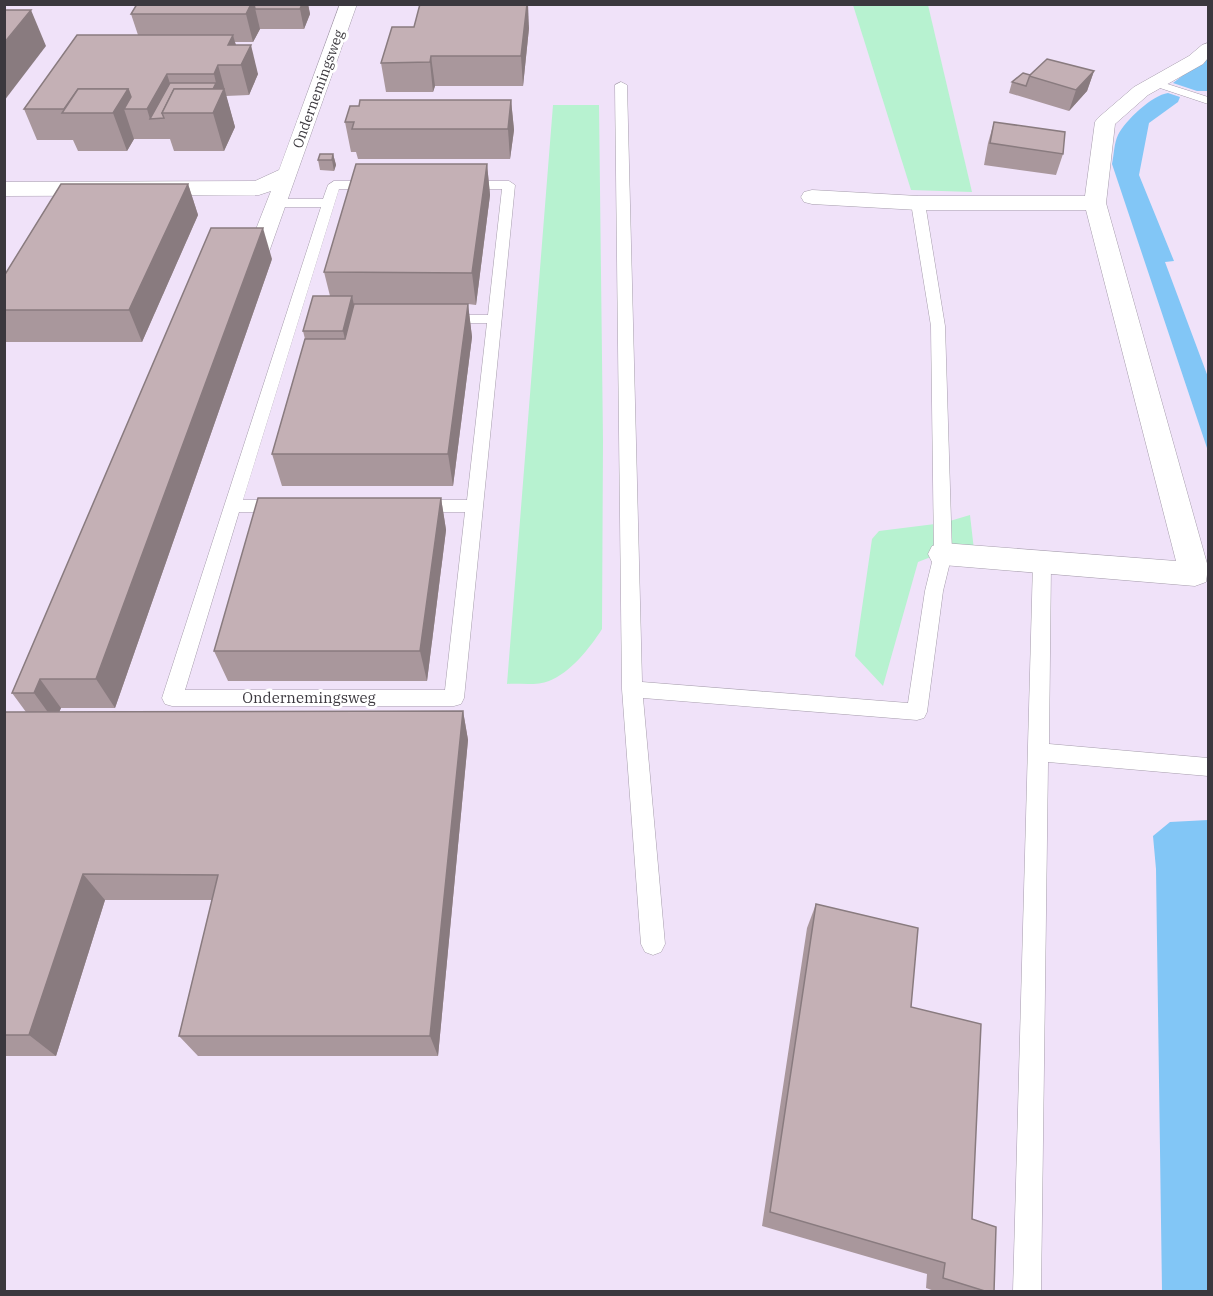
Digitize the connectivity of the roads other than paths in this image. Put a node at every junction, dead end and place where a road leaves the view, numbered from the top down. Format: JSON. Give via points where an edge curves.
{"nodes":[{"id":1,"x":349,"y":4,"type":"edge"},
{"id":2,"x":1209,"y":49,"type":"edge"},
{"id":3,"x":1155,"y":83,"type":"junction"},
{"id":4,"x":621,"y":85,"type":"dead end"},
{"id":5,"x":1209,"y":101,"type":"edge"},
{"id":6,"x":288,"y":174,"type":"junction"},
{"id":7,"x":4,"y":189,"type":"edge"},
{"id":8,"x":812,"y":197,"type":"dead end"},
{"id":9,"x":278,"y":203,"type":"junction"},
{"id":10,"x":328,"y":203,"type":"junction"},
{"id":11,"x":918,"y":203,"type":"junction"},
{"id":12,"x":1095,"y":203,"type":"junction"},
{"id":13,"x":261,"y":248,"type":"edge"},
{"id":14,"x":435,"y":319,"type":"edge"},
{"id":15,"x":495,"y":319,"type":"junction"},
{"id":16,"x":234,"y":506,"type":"junction"},
{"id":17,"x":303,"y":506,"type":"edge"},
{"id":18,"x":394,"y":506,"type":"edge"},
{"id":19,"x":475,"y":506,"type":"junction"},
{"id":20,"x":942,"y":554,"type":"junction"},
{"id":21,"x":1042,"y":562,"type":"junction"},
{"id":22,"x":632,"y":688,"type":"junction"},
{"id":23,"x":1038,"y":752,"type":"junction"},
{"id":24,"x":1209,"y":767,"type":"edge"},
{"id":25,"x":653,"y":944,"type":"dead end"},
{"id":26,"x":1027,"y":1292,"type":"edge"}],
"edges":[{"from":1,"to":6,"type":"street","name":"Ondernemingsweg"},
{"from":2,"to":3,"type":"street"},
{"from":3,"to":5,"type":"lane"},
{"from":3,"to":12,"type":"street","via":[[1105,122]]},
{"from":4,"to":22,"type":"lane"},
{"from":6,"to":7,"type":"street","via":[[259,188]]},
{"from":6,"to":9,"type":"street","name":"Ondernemingsweg"},
{"from":8,"to":11,"type":"street"},
{"from":9,"to":10,"type":"lane"},
{"from":9,"to":13,"type":"street","name":"Ondernemingsweg"},
{"from":10,"to":15,"type":"lane","name":"Ondernemingsweg","via":[[334,185],[509,185]]},
{"from":10,"to":16,"type":"lane","name":"Ondernemingsweg","via":[[298,320]]},
{"from":11,"to":12,"type":"street"},
{"from":11,"to":20,"type":"lane","via":[[938,326]]},
{"from":12,"to":21,"type":"street","via":[[1195,574]]},
{"from":14,"to":15,"type":"lane"},
{"from":15,"to":19,"type":"lane","name":"Ondernemingsweg"},
{"from":16,"to":17,"type":"lane"},
{"from":16,"to":19,"type":"lane","name":"Ondernemingsweg","via":[[172,698],[454,698]]},
{"from":18,"to":19,"type":"lane"},
{"from":20,"to":21,"type":"street"},
{"from":20,"to":22,"type":"lane","via":[[917,711]]},
{"from":21,"to":23,"type":"lane"},
{"from":22,"to":25,"type":"lane"},
{"from":23,"to":24,"type":"lane"},
{"from":23,"to":26,"type":"lane"}]}
